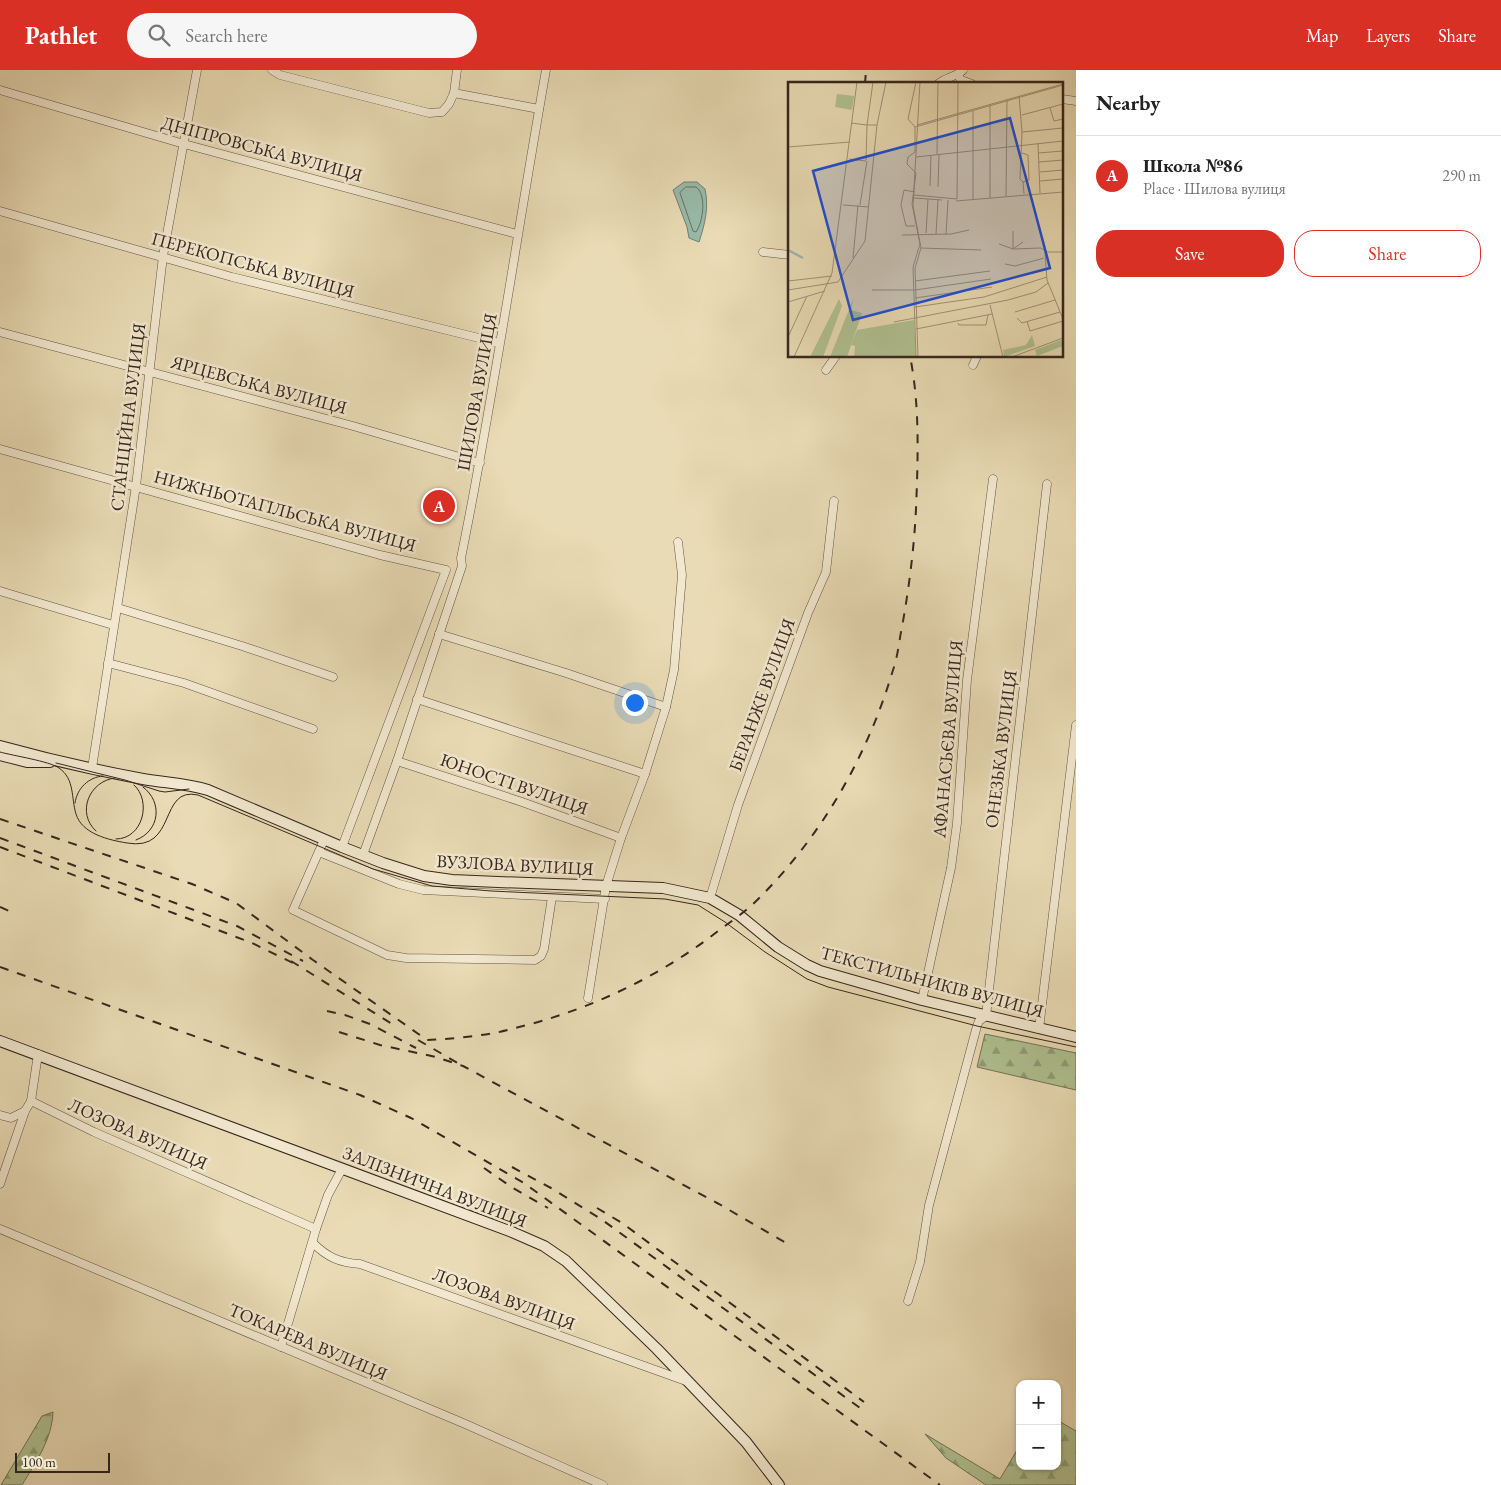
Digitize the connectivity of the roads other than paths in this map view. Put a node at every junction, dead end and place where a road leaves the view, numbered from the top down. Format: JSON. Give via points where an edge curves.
{"nodes":[{"id":1,"x":197,"y":70,"type":"edge"},
{"id":2,"x":272,"y":70,"type":"edge"},
{"id":3,"x":456,"y":70,"type":"edge"},
{"id":4,"x":546,"y":70,"type":"edge"},
{"id":5,"x":961,"y":72,"type":"edge"},
{"id":6,"x":941,"y":82,"type":"edge"},
{"id":7,"x":966,"y":82,"type":"edge"},
{"id":8,"x":0,"y":90,"type":"edge"},
{"id":9,"x":454,"y":93,"type":"junction"},
{"id":10,"x":539,"y":109,"type":"junction"},
{"id":11,"x":184,"y":144,"type":"junction"},
{"id":12,"x":0,"y":211,"type":"edge"},
{"id":13,"x":517,"y":234,"type":"junction"},
{"id":14,"x":763,"y":252,"type":"dead end"},
{"id":15,"x":788,"y":255,"type":"edge"},
{"id":16,"x":163,"y":256,"type":"junction"},
{"id":17,"x":0,"y":332,"type":"edge"},
{"id":18,"x":499,"y":344,"type":"junction"},
{"id":19,"x":835,"y":358,"type":"edge"},
{"id":20,"x":976,"y":358,"type":"edge"},
{"id":21,"x":973,"y":365,"type":"dead end"},
{"id":22,"x":826,"y":370,"type":"dead end"},
{"id":23,"x":149,"y":371,"type":"junction"},
{"id":24,"x":0,"y":449,"type":"edge"},
{"id":25,"x":480,"y":462,"type":"junction"},
{"id":26,"x":993,"y":479,"type":"dead end"},
{"id":27,"x":1047,"y":484,"type":"dead end"},
{"id":28,"x":136,"y":486,"type":"junction"},
{"id":29,"x":834,"y":501,"type":"dead end"},
{"id":30,"x":678,"y":542,"type":"dead end"},
{"id":31,"x":0,"y":591,"type":"edge"},
{"id":32,"x":118,"y":608,"type":"junction"},
{"id":33,"x":113,"y":625,"type":"junction"},
{"id":34,"x":440,"y":634,"type":"junction"},
{"id":35,"x":108,"y":663,"type":"junction"},
{"id":36,"x":333,"y":677,"type":"dead end"},
{"id":37,"x":418,"y":699,"type":"junction"},
{"id":38,"x":666,"y":707,"type":"junction"},
{"id":39,"x":1076,"y":725,"type":"edge"},
{"id":40,"x":313,"y":728,"type":"dead end"},
{"id":41,"x":0,"y":746,"type":"edge"},
{"id":42,"x":0,"y":755,"type":"edge"},
{"id":43,"x":53,"y":760,"type":"junction"},
{"id":44,"x":397,"y":760,"type":"junction"},
{"id":45,"x":92,"y":768,"type":"junction"},
{"id":46,"x":645,"y":774,"type":"junction"},
{"id":47,"x":621,"y":838,"type":"junction"},
{"id":48,"x":324,"y":840,"type":"junction"},
{"id":49,"x":342,"y":847,"type":"junction"},
{"id":50,"x":318,"y":852,"type":"junction"},
{"id":51,"x":363,"y":855,"type":"junction"},
{"id":52,"x":606,"y":886,"type":"junction"},
{"id":53,"x":552,"y":897,"type":"junction"},
{"id":54,"x":710,"y":898,"type":"junction"},
{"id":55,"x":604,"y":899,"type":"junction"},
{"id":56,"x":588,"y":998,"type":"dead end"},
{"id":57,"x":922,"y":1000,"type":"junction"},
{"id":58,"x":986,"y":1016,"type":"junction"},
{"id":59,"x":1040,"y":1029,"type":"junction"},
{"id":60,"x":1076,"y":1037,"type":"edge"},
{"id":61,"x":0,"y":1041,"type":"edge"},
{"id":62,"x":38,"y":1054,"type":"junction"},
{"id":63,"x":31,"y":1100,"type":"junction"},
{"id":64,"x":25,"y":1111,"type":"junction"},
{"id":65,"x":0,"y":1115,"type":"edge"},
{"id":66,"x":342,"y":1170,"type":"junction"},
{"id":67,"x":0,"y":1184,"type":"edge"},
{"id":68,"x":0,"y":1229,"type":"edge"},
{"id":69,"x":316,"y":1229,"type":"junction"},
{"id":70,"x":313,"y":1243,"type":"junction"},
{"id":71,"x":908,"y":1301,"type":"dead end"},
{"id":72,"x":281,"y":1347,"type":"junction"},
{"id":73,"x":687,"y":1382,"type":"junction"},
{"id":74,"x":604,"y":1485,"type":"edge"},
{"id":75,"x":779,"y":1485,"type":"edge"}],
"edges":[{"from":1,"to":11,"type":"street","name":"СТАНЦІЙНА ВУЛИЦЯ"},
{"from":2,"to":9,"type":"street","via":[[280,75],[429,113],[442,112]]},
{"from":3,"to":9,"type":"street"},
{"from":4,"to":10,"type":"street","name":"ШИЛОВА ВУЛИЦЯ"},
{"from":5,"to":6,"type":"street"},
{"from":5,"to":7,"type":"street","via":[[961,80]]},
{"from":8,"to":11,"type":"street","name":"ДНІПРОВСЬКА ВУЛИЦЯ"},
{"from":9,"to":10,"type":"street"},
{"from":10,"to":13,"type":"street","name":"ШИЛОВА ВУЛИЦЯ"},
{"from":11,"to":13,"type":"street","name":"ДНІПРОВСЬКА ВУЛИЦЯ"},
{"from":11,"to":16,"type":"street","name":"СТАНЦІЙНА ВУЛИЦЯ"},
{"from":12,"to":16,"type":"street","name":"ПЕРЕКОПСЬКА ВУЛИЦЯ"},
{"from":13,"to":18,"type":"street","name":"ШИЛОВА ВУЛИЦЯ"},
{"from":14,"to":15,"type":"street"},
{"from":16,"to":18,"type":"street","name":"ПЕРЕКОПСЬКА ВУЛИЦЯ","via":[[232,277]]},
{"from":16,"to":23,"type":"street","name":"СТАНЦІЙНА ВУЛИЦЯ"},
{"from":17,"to":23,"type":"street","name":"ЯРЦЕВСЬКА ВУЛИЦЯ"},
{"from":18,"to":25,"type":"street","name":"ШИЛОВА ВУЛИЦЯ"},
{"from":19,"to":22,"type":"street"},
{"from":20,"to":21,"type":"street"},
{"from":23,"to":25,"type":"street","name":"ЯРЦЕВСЬКА ВУЛИЦЯ"},
{"from":23,"to":28,"type":"street","name":"СТАНЦІЙНА ВУЛИЦЯ"},
{"from":24,"to":28,"type":"street","name":"НИЖНЬОТАГІЛЬСЬКА ВУЛИЦЯ"},
{"from":25,"to":34,"type":"street","name":"ШИЛОВА ВУЛИЦЯ","via":[[462,566]]},
{"from":26,"to":57,"type":"street","name":"АФАНАСЬЄВА ВУЛИЦЯ","via":[[967,680],[957,823]]},
{"from":27,"to":58,"type":"street","name":"ОНЕЗЬКА ВУЛИЦЯ"},
{"from":28,"to":32,"type":"street","name":"СТАНЦІЙНА ВУЛИЦЯ"},
{"from":28,"to":49,"type":"street","name":"НИЖНЬОТАГІЛЬСЬКА ВУЛИЦЯ","via":[[380,555],[446,570]]},
{"from":29,"to":54,"type":"street","name":"БЕРАНЖЕ ВУЛИЦЯ","via":[[826,572],[808,612],[738,805]]},
{"from":30,"to":38,"type":"street","via":[[682,575],[674,670]]},
{"from":31,"to":33,"type":"street"},
{"from":32,"to":33,"type":"street","name":"СТАНЦІЙНА ВУЛИЦЯ"},
{"from":32,"to":36,"type":"street"},
{"from":33,"to":35,"type":"street","name":"СТАНЦІЙНА ВУЛИЦЯ"},
{"from":34,"to":37,"type":"street","name":"ШИЛОВА ВУЛИЦЯ"},
{"from":34,"to":38,"type":"street","via":[[566,672]]},
{"from":35,"to":40,"type":"street","via":[[184,683]]},
{"from":35,"to":45,"type":"street","name":"СТАНЦІЙНА ВУЛИЦЯ"},
{"from":37,"to":44,"type":"street","name":"ШИЛОВА ВУЛИЦЯ"},
{"from":37,"to":46,"type":"street"},
{"from":38,"to":46,"type":"street"},
{"from":39,"to":59,"type":"street"},
{"from":41,"to":43,"type":"street","name":"ВУЗЛОВА ВУЛИЦЯ"},
{"from":42,"to":43,"type":"street","name":"ВУЗЛОВА ВУЛИЦЯ","via":[[35,763]]},
{"from":43,"to":45,"type":"street","name":"ВУЗЛОВА ВУЛИЦЯ"},
{"from":44,"to":47,"type":"street","name":"ЮНОСТІ ВУЛИЦЯ"},
{"from":44,"to":51,"type":"street","name":"ШИЛОВА ВУЛИЦЯ"},
{"from":45,"to":48,"type":"street","name":"ВУЗЛОВА ВУЛИЦЯ","via":[[200,787]]},
{"from":46,"to":47,"type":"street"},
{"from":47,"to":52,"type":"street"},
{"from":48,"to":49,"type":"street","name":"ВУЗЛОВА ВУЛИЦЯ"},
{"from":48,"to":50,"type":"street"},
{"from":49,"to":51,"type":"street","name":"ВУЗЛОВА ВУЛИЦЯ"},
{"from":50,"to":53,"type":"street","via":[[399,884],[424,890]]},
{"from":50,"to":53,"type":"street","via":[[293,910],[386,955],[534,960],[544,949]]},
{"from":51,"to":52,"type":"street","name":"ВУЗЛОВА ВУЛИЦЯ","via":[[416,874],[442,879]]},
{"from":52,"to":54,"type":"street","name":"ВУЗЛОВА ВУЛИЦЯ","via":[[662,888]]},
{"from":52,"to":55,"type":"street"},
{"from":53,"to":55,"type":"street"},
{"from":54,"to":57,"type":"street","name":"ТЕКСТИЛЬНИКІВ ВУЛИЦЯ","via":[[807,965]]},
{"from":55,"to":56,"type":"street"},
{"from":57,"to":58,"type":"street","name":"ТЕКСТИЛЬНИКІВ ВУЛИЦЯ"},
{"from":58,"to":59,"type":"street","name":"ТЕКСТИЛЬНИКІВ ВУЛИЦЯ"},
{"from":58,"to":71,"type":"street","via":[[979,1021],[975,1035],[929,1205],[920,1262]]},
{"from":59,"to":60,"type":"street","name":"ТЕКСТИЛЬНИКІВ ВУЛИЦЯ"},
{"from":61,"to":62,"type":"street","name":"ЗАЛІЗНИЧНА ВУЛИЦЯ"},
{"from":62,"to":63,"type":"street"},
{"from":62,"to":66,"type":"street","name":"ЗАЛІЗНИЧНА ВУЛИЦЯ"},
{"from":63,"to":64,"type":"street"},
{"from":63,"to":69,"type":"street","name":"ЛОЗОВА ВУЛИЦЯ","via":[[94,1132]]},
{"from":64,"to":65,"type":"street","via":[[11,1118]]},
{"from":64,"to":67,"type":"street"},
{"from":66,"to":69,"type":"street","via":[[328,1195]]},
{"from":66,"to":73,"type":"street","name":"ЗАЛІЗНИЧНА ВУЛИЦЯ","via":[[544,1246],[566,1261]]},
{"from":68,"to":72,"type":"street","name":"ТОКАРЕВА ВУЛИЦЯ"},
{"from":69,"to":70,"type":"street"},
{"from":70,"to":72,"type":"street"},
{"from":70,"to":73,"type":"street","name":"ЛОЗОВА ВУЛИЦЯ","via":[[326,1256],[339,1261],[360,1264]]},
{"from":72,"to":74,"type":"street","name":"ТОКАРЕВА ВУЛИЦЯ"},
{"from":73,"to":75,"type":"street","name":"ЗАЛІЗНИЧНА ВУЛИЦЯ","via":[[746,1442]]}]}
